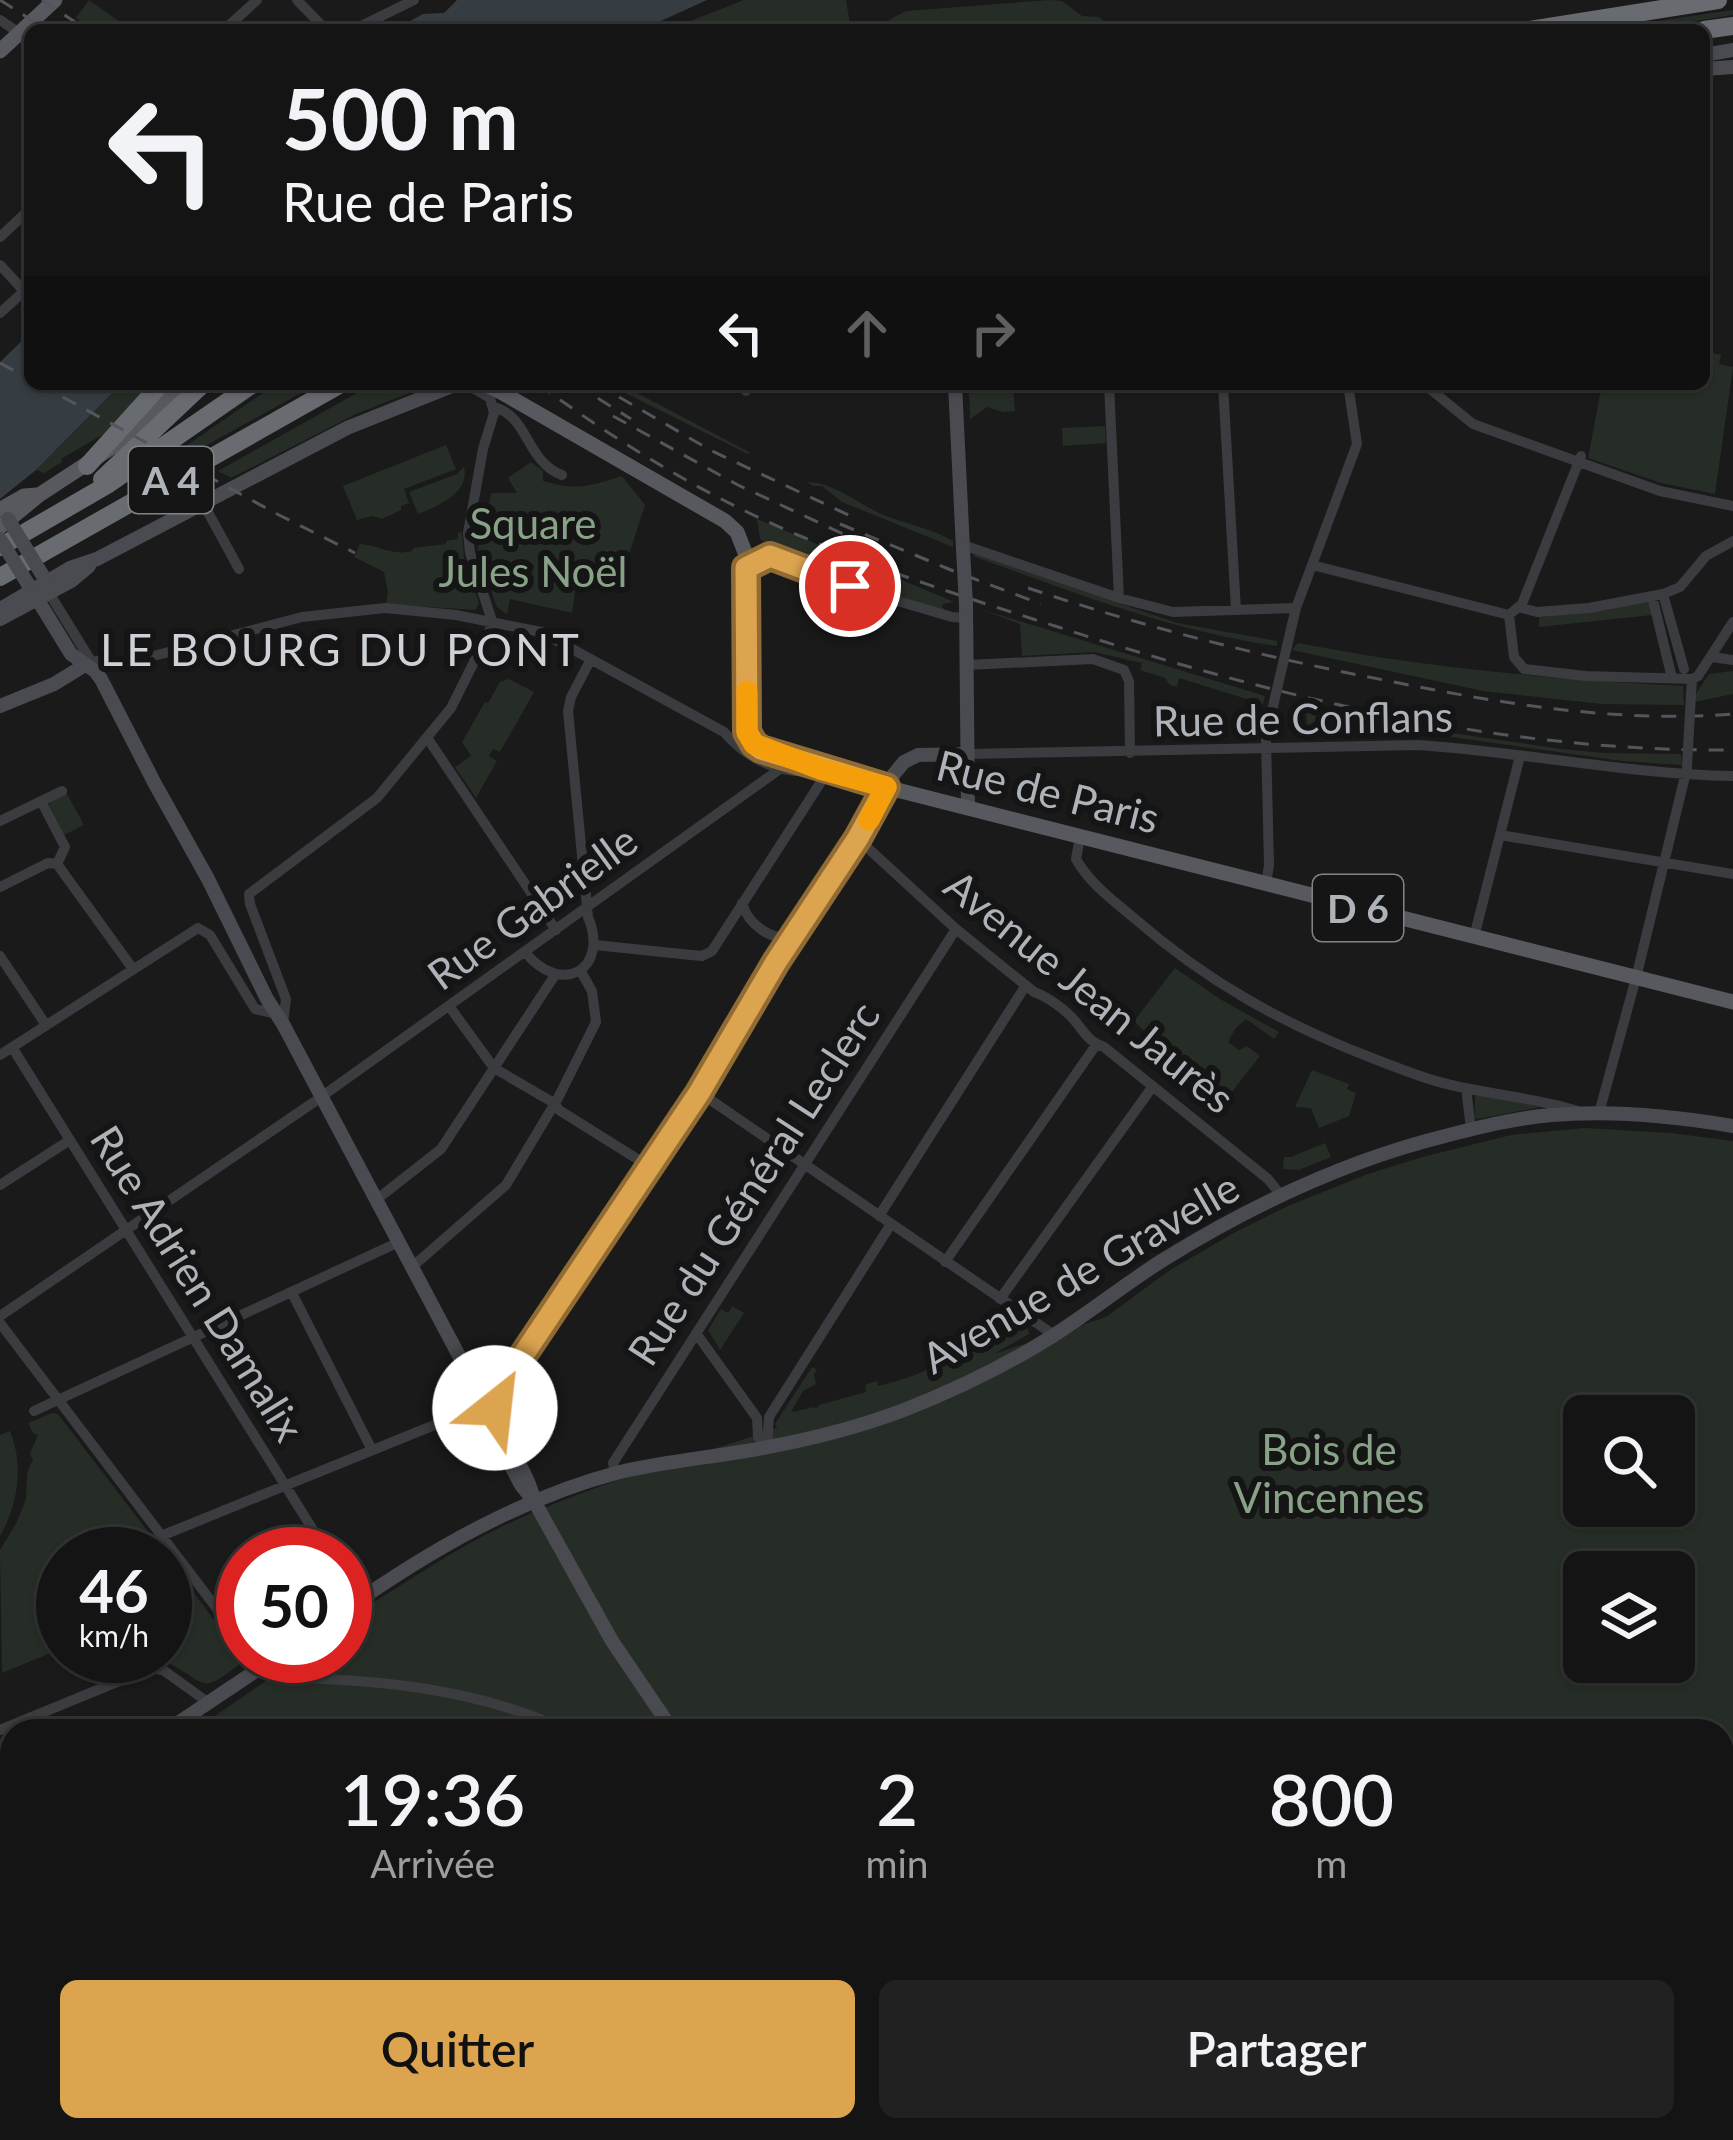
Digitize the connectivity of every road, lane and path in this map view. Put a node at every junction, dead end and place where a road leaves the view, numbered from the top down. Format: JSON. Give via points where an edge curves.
{"nodes":[{"id":1,"x":257,"y":0,"type":"edge"},
{"id":2,"x":297,"y":0,"type":"edge"},
{"id":3,"x":414,"y":0,"type":"edge"},
{"id":4,"x":1625,"y":0,"type":"edge"},
{"id":5,"x":1718,"y":0,"type":"edge"},
{"id":6,"x":0,"y":20,"type":"edge"},
{"id":7,"x":231,"y":24,"type":"edge"},
{"id":8,"x":320,"y":24,"type":"edge"},
{"id":9,"x":364,"y":24,"type":"edge"},
{"id":10,"x":1541,"y":24,"type":"edge"},
{"id":11,"x":1568,"y":24,"type":"edge"},
{"id":12,"x":24,"y":29,"type":"edge"},
{"id":13,"x":20,"y":33,"type":"junction"},
{"id":14,"x":0,"y":51,"type":"edge"},
{"id":15,"x":24,"y":215,"type":"edge"},
{"id":16,"x":0,"y":237,"type":"edge"},
{"id":17,"x":0,"y":265,"type":"edge"},
{"id":18,"x":24,"y":285,"type":"edge"},
{"id":19,"x":24,"y":291,"type":"edge"},
{"id":20,"x":0,"y":313,"type":"edge"},
{"id":21,"x":155,"y":390,"type":"edge"},
{"id":22,"x":173,"y":390,"type":"edge"},
{"id":23,"x":197,"y":390,"type":"edge"},
{"id":24,"x":244,"y":390,"type":"edge"},
{"id":25,"x":330,"y":390,"type":"edge"},
{"id":26,"x":445,"y":390,"type":"edge"},
{"id":27,"x":955,"y":390,"type":"edge"},
{"id":28,"x":1109,"y":390,"type":"edge"},
{"id":29,"x":1222,"y":390,"type":"edge"},
{"id":30,"x":1349,"y":390,"type":"edge"},
{"id":31,"x":1431,"y":390,"type":"edge"},
{"id":32,"x":492,"y":393,"type":"edge"},
{"id":33,"x":1579,"y":459,"type":"junction"},
{"id":34,"x":87,"y":466,"type":"junction"},
{"id":35,"x":562,"y":475,"type":"dead end"},
{"id":36,"x":79,"y":502,"type":"junction"},
{"id":37,"x":203,"y":503,"type":"junction"},
{"id":38,"x":1733,"y":506,"type":"edge"},
{"id":39,"x":2,"y":519,"type":"edge"},
{"id":40,"x":1733,"y":541,"type":"edge"},
{"id":41,"x":0,"y":543,"type":"edge"},
{"id":42,"x":963,"y":547,"type":"junction"},
{"id":43,"x":1312,"y":566,"type":"junction"},
{"id":44,"x":746,"y":568,"type":"junction"},
{"id":45,"x":239,"y":569,"type":"dead end"},
{"id":46,"x":0,"y":577,"type":"edge"},
{"id":47,"x":40,"y":588,"type":"junction"},
{"id":48,"x":1658,"y":595,"type":"junction"},
{"id":49,"x":1119,"y":598,"type":"junction"},
{"id":50,"x":1296,"y":608,"type":"junction"},
{"id":51,"x":0,"y":609,"type":"edge"},
{"id":52,"x":1236,"y":610,"type":"junction"},
{"id":53,"x":1513,"y":611,"type":"junction"},
{"id":54,"x":966,"y":612,"type":"junction"},
{"id":55,"x":0,"y":619,"type":"edge"},
{"id":56,"x":492,"y":621,"type":"junction"},
{"id":57,"x":1733,"y":622,"type":"edge"},
{"id":58,"x":591,"y":658,"type":"junction"},
{"id":59,"x":1710,"y":660,"type":"junction"},
{"id":60,"x":1733,"y":660,"type":"edge"},
{"id":61,"x":88,"y":663,"type":"junction"},
{"id":62,"x":966,"y":665,"type":"junction"},
{"id":63,"x":1680,"y":674,"type":"junction"},
{"id":64,"x":0,"y":706,"type":"edge"},
{"id":65,"x":428,"y":739,"type":"junction"},
{"id":66,"x":1267,"y":749,"type":"junction"},
{"id":67,"x":1130,"y":753,"type":"junction"},
{"id":68,"x":968,"y":754,"type":"junction"},
{"id":69,"x":1520,"y":756,"type":"junction"},
{"id":70,"x":780,"y":769,"type":"junction"},
{"id":71,"x":824,"y":770,"type":"junction"},
{"id":72,"x":1687,"y":770,"type":"junction"},
{"id":73,"x":1733,"y":776,"type":"edge"},
{"id":74,"x":886,"y":787,"type":"junction"},
{"id":75,"x":62,"y":790,"type":"dead end"},
{"id":76,"x":41,"y":801,"type":"junction"},
{"id":77,"x":968,"y":808,"type":"junction"},
{"id":78,"x":0,"y":821,"type":"edge"},
{"id":79,"x":1500,"y":836,"type":"junction"},
{"id":80,"x":1079,"y":837,"type":"junction"},
{"id":81,"x":858,"y":838,"type":"junction"},
{"id":82,"x":57,"y":864,"type":"junction"},
{"id":83,"x":1664,"y":864,"type":"junction"},
{"id":84,"x":1733,"y":874,"type":"edge"},
{"id":85,"x":1266,"y":884,"type":"junction"},
{"id":86,"x":0,"y":887,"type":"edge"},
{"id":87,"x":742,"y":903,"type":"junction"},
{"id":88,"x":588,"y":908,"type":"junction"},
{"id":89,"x":956,"y":929,"type":"junction"},
{"id":90,"x":556,"y":930,"type":"junction"},
{"id":91,"x":794,"y":935,"type":"junction"},
{"id":92,"x":1474,"y":937,"type":"junction"},
{"id":93,"x":595,"y":945,"type":"junction"},
{"id":94,"x":525,"y":952,"type":"junction"},
{"id":95,"x":0,"y":956,"type":"edge"},
{"id":96,"x":133,"y":969,"type":"junction"},
{"id":97,"x":580,"y":970,"type":"junction"},
{"id":98,"x":555,"y":975,"type":"junction"},
{"id":99,"x":1636,"y":978,"type":"junction"},
{"id":100,"x":1025,"y":985,"type":"junction"},
{"id":101,"x":1733,"y":1003,"type":"edge"},
{"id":102,"x":449,"y":1006,"type":"junction"},
{"id":103,"x":280,"y":1019,"type":"junction"},
{"id":104,"x":46,"y":1025,"type":"junction"},
{"id":105,"x":1091,"y":1041,"type":"junction"},
{"id":106,"x":13,"y":1047,"type":"junction"},
{"id":107,"x":0,"y":1055,"type":"edge"},
{"id":108,"x":494,"y":1068,"type":"junction"},
{"id":109,"x":1153,"y":1086,"type":"junction"},
{"id":110,"x":1466,"y":1088,"type":"junction"},
{"id":111,"x":699,"y":1093,"type":"junction"},
{"id":112,"x":322,"y":1097,"type":"junction"},
{"id":113,"x":554,"y":1103,"type":"junction"},
{"id":114,"x":1555,"y":1109,"type":"junction"},
{"id":115,"x":1593,"y":1113,"type":"junction"},
{"id":116,"x":1733,"y":1126,"type":"edge"},
{"id":117,"x":1471,"y":1129,"type":"junction"},
{"id":118,"x":70,"y":1140,"type":"junction"},
{"id":119,"x":804,"y":1165,"type":"junction"},
{"id":120,"x":650,"y":1167,"type":"junction"},
{"id":121,"x":0,"y":1185,"type":"edge"},
{"id":122,"x":1280,"y":1195,"type":"junction"},
{"id":123,"x":376,"y":1200,"type":"junction"},
{"id":124,"x":879,"y":1216,"type":"junction"},
{"id":125,"x":891,"y":1224,"type":"junction"},
{"id":126,"x":126,"y":1230,"type":"junction"},
{"id":127,"x":399,"y":1242,"type":"junction"},
{"id":128,"x":946,"y":1262,"type":"junction"},
{"id":129,"x":412,"y":1267,"type":"junction"},
{"id":130,"x":292,"y":1293,"type":"junction"},
{"id":131,"x":1000,"y":1299,"type":"junction"},
{"id":132,"x":0,"y":1320,"type":"edge"},
{"id":133,"x":696,"y":1333,"type":"junction"},
{"id":134,"x":1054,"y":1335,"type":"junction"},
{"id":135,"x":194,"y":1338,"type":"junction"},
{"id":136,"x":465,"y":1367,"type":"junction"},
{"id":137,"x":497,"y":1394,"type":"junction"},
{"id":138,"x":57,"y":1400,"type":"junction"},
{"id":139,"x":480,"y":1406,"type":"junction"},
{"id":140,"x":34,"y":1411,"type":"dead end"},
{"id":141,"x":497,"y":1421,"type":"junction"},
{"id":142,"x":763,"y":1421,"type":"junction"},
{"id":143,"x":767,"y":1447,"type":"junction"},
{"id":144,"x":372,"y":1450,"type":"junction"},
{"id":145,"x":615,"y":1474,"type":"junction"},
{"id":146,"x":285,"y":1486,"type":"junction"},
{"id":147,"x":535,"y":1501,"type":"junction"},
{"id":148,"x":155,"y":1527,"type":"edge"},
{"id":149,"x":181,"y":1527,"type":"edge"},
{"id":150,"x":311,"y":1527,"type":"edge"},
{"id":151,"x":192,"y":1576,"type":"edge"},
{"id":152,"x":372,"y":1592,"type":"edge"},
{"id":153,"x":216,"y":1607,"type":"edge"},
{"id":154,"x":372,"y":1682,"type":"edge"},
{"id":155,"x":232,"y":1683,"type":"edge"},
{"id":156,"x":209,"y":1703,"type":"junction"},
{"id":157,"x":27,"y":1719,"type":"edge"},
{"id":158,"x":184,"y":1719,"type":"edge"},
{"id":159,"x":536,"y":1719,"type":"edge"},
{"id":160,"x":665,"y":1719,"type":"edge"}],
"edges":[{"from":1,"to":7,"type":"street"},
{"from":2,"to":8,"type":"street"},
{"from":3,"to":9,"type":"street"},
{"from":4,"to":10,"type":"highway"},
{"from":5,"to":11,"type":"highway"},
{"from":6,"to":13,"type":"street"},
{"from":12,"to":13,"type":"main road"},
{"from":13,"to":14,"type":"main road"},
{"from":15,"to":16,"type":"street"},
{"from":17,"to":18,"type":"street"},
{"from":19,"to":20,"type":"street"},
{"from":21,"to":34,"type":"highway"},
{"from":22,"to":34,"type":"main road"},
{"from":23,"to":36,"type":"highway"},
{"from":24,"to":36,"type":"highway","number":"A 4"},
{"from":25,"to":46,"type":"highway","number":"A 4"},
{"from":26,"to":37,"type":"main road","via":[[347,428]]},
{"from":27,"to":42,"type":"main road"},
{"from":28,"to":49,"type":"street"},
{"from":29,"to":52,"type":"street"},
{"from":30,"to":43,"type":"street","via":[[1357,444]]},
{"from":31,"to":33,"type":"street","via":[[1473,424]]},
{"from":32,"to":35,"type":"street","via":[[541,464]]},
{"from":32,"to":44,"type":"main road","via":[[731,525]]},
{"from":32,"to":56,"type":"street","via":[[468,533]]},
{"from":33,"to":38,"type":"street","via":[[1660,491]]},
{"from":33,"to":53,"type":"street"},
{"from":34,"to":39,"type":"main road"},
{"from":36,"to":41,"type":"highway","number":"A 4"},
{"from":37,"to":45,"type":"street"},
{"from":37,"to":47,"type":"main road"},
{"from":39,"to":47,"type":"main road","bridge":true},
{"from":40,"to":48,"type":"street"},
{"from":41,"to":47,"type":"main road","bridge":true},
{"from":42,"to":49,"type":"street"},
{"from":42,"to":54,"type":"main road","bridge":true},
{"from":43,"to":50,"type":"street"},
{"from":43,"to":53,"type":"street"},
{"from":44,"to":54,"type":"street","via":[[770,556],[902,603]]},
{"from":44,"to":71,"type":"main road","via":[[747,732],[761,749]]},
{"from":47,"to":51,"type":"main road"},
{"from":47,"to":55,"type":"main road"},
{"from":47,"to":61,"type":"main road","via":[[71,654]]},
{"from":48,"to":53,"type":"street"},
{"from":48,"to":63,"type":"street"},
{"from":49,"to":52,"type":"street","via":[[1173,613]]},
{"from":50,"to":52,"type":"street"},
{"from":50,"to":66,"type":"street","bridge":true},
{"from":53,"to":63,"type":"street","via":[[1514,657],[1525,669]]},
{"from":54,"to":62,"type":"main road"},
{"from":56,"to":58,"type":"street","via":[[541,632]]},
{"from":56,"to":61,"type":"street","via":[[382,608],[302,617],[119,665]]},
{"from":56,"to":65,"type":"street"},
{"from":57,"to":59,"type":"street"},
{"from":58,"to":70,"type":"street"},
{"from":58,"to":88,"type":"street","via":[[568,711]]},
{"from":59,"to":60,"type":"street"},
{"from":59,"to":63,"type":"street","via":[[1698,676]]},
{"from":61,"to":64,"type":"main road"},
{"from":61,"to":103,"type":"main road"},
{"from":62,"to":67,"type":"street","via":[[1093,659],[1124,670]]},
{"from":62,"to":68,"type":"main road"},
{"from":63,"to":72,"type":"street","bridge":true,"via":[[1690,695]]},
{"from":65,"to":90,"type":"street"},
{"from":65,"to":103,"type":"street","via":[[359,814],[249,894],[286,999]]},
{"from":66,"to":67,"type":"street","name":"Rue de Conflans"},
{"from":66,"to":69,"type":"street","name":"Rue de Conflans","via":[[1418,745]]},
{"from":66,"to":85,"type":"street"},
{"from":67,"to":68,"type":"street","name":"Rue de Conflans"},
{"from":68,"to":74,"type":"main road","name":"Rue de Conflans","via":[[910,758]]},
{"from":68,"to":77,"type":"main road"},
{"from":69,"to":72,"type":"street","name":"Rue de Conflans"},
{"from":69,"to":79,"type":"street"},
{"from":70,"to":71,"type":"street","name":"Rue de Paris"},
{"from":70,"to":88,"type":"street","name":"Rue Gabrielle"},
{"from":71,"to":74,"type":"main road","name":"Rue de Paris"},
{"from":71,"to":87,"type":"street"},
{"from":72,"to":73,"type":"street","name":"Rue de Conflans"},
{"from":72,"to":83,"type":"street"},
{"from":74,"to":77,"type":"main road","name":"Rue de Paris","number":"D 6"},
{"from":74,"to":81,"type":"main road"},
{"from":75,"to":76,"type":"street"},
{"from":76,"to":78,"type":"street"},
{"from":76,"to":82,"type":"street","via":[[65,848]]},
{"from":77,"to":80,"type":"main road","name":"Rue de Paris","number":"D 6"},
{"from":79,"to":83,"type":"street"},
{"from":79,"to":92,"type":"street"},
{"from":80,"to":85,"type":"main road","name":"Rue de Paris","number":"D 6"},
{"from":80,"to":110,"type":"street","via":[[1076,859],[1092,883],[1176,955],[1307,1033]]},
{"from":81,"to":89,"type":"street","name":"Avenue Jean Jaurès"},
{"from":81,"to":91,"type":"main road"},
{"from":82,"to":86,"type":"street"},
{"from":82,"to":96,"type":"street"},
{"from":83,"to":84,"type":"street"},
{"from":83,"to":99,"type":"street"},
{"from":85,"to":92,"type":"main road","name":"Rue de Paris","number":"D 6"},
{"from":87,"to":91,"type":"street","via":[[754,924],[778,937]]},
{"from":87,"to":93,"type":"street","via":[[707,954]]},
{"from":88,"to":90,"type":"street","name":"Rue Gabrielle"},
{"from":88,"to":93,"type":"street"},
{"from":89,"to":100,"type":"street","name":"Avenue Jean Jaurès"},
{"from":89,"to":119,"type":"street","name":"Rue du Général Leclerc"},
{"from":90,"to":94,"type":"street","name":"Rue Gabrielle"},
{"from":91,"to":111,"type":"main road"},
{"from":92,"to":99,"type":"main road","name":"Rue de Paris","number":"D 6"},
{"from":93,"to":97,"type":"street"},
{"from":94,"to":98,"type":"street"},
{"from":94,"to":102,"type":"street","name":"Rue Gabrielle"},
{"from":95,"to":104,"type":"street"},
{"from":96,"to":103,"type":"street","via":[[204,930],[254,1009]]},
{"from":96,"to":104,"type":"street"},
{"from":97,"to":98,"type":"street"},
{"from":97,"to":113,"type":"street","via":[[596,1022]]},
{"from":98,"to":108,"type":"street"},
{"from":99,"to":101,"type":"main road","name":"Rue de Paris","number":"D 6"},
{"from":99,"to":115,"type":"street"},
{"from":100,"to":105,"type":"street","name":"Avenue Jean Jaurès"},
{"from":100,"to":124,"type":"street"},
{"from":102,"to":108,"type":"street"},
{"from":102,"to":112,"type":"street","name":"Rue Gabrielle"},
{"from":103,"to":112,"type":"main road"},
{"from":104,"to":106,"type":"street"},
{"from":105,"to":109,"type":"street","name":"Avenue Jean Jaurès"},
{"from":105,"to":128,"type":"street"},
{"from":106,"to":107,"type":"street"},
{"from":106,"to":118,"type":"street","name":"Rue Adrien Damalix"},
{"from":108,"to":113,"type":"street"},
{"from":108,"to":123,"type":"street","via":[[441,1149]]},
{"from":109,"to":122,"type":"street","name":"Avenue Jean Jaurès"},
{"from":109,"to":131,"type":"street"},
{"from":110,"to":114,"type":"street"},
{"from":110,"to":117,"type":"street"},
{"from":111,"to":119,"type":"street"},
{"from":111,"to":120,"type":"main road"},
{"from":112,"to":123,"type":"main road"},
{"from":112,"to":126,"type":"street","name":"Rue Gabrielle"},
{"from":113,"to":120,"type":"street"},
{"from":113,"to":129,"type":"street","via":[[506,1185]]},
{"from":114,"to":115,"type":"main road","name":"Avenue de Gravelle"},
{"from":114,"to":117,"type":"main road","name":"Avenue de Gravelle"},
{"from":115,"to":116,"type":"main road","name":"Avenue de Gravelle"},
{"from":117,"to":122,"type":"main road","name":"Avenue de Gravelle","via":[[1393,1149]]},
{"from":118,"to":121,"type":"street"},
{"from":118,"to":126,"type":"street","name":"Rue Adrien Damalix"},
{"from":119,"to":124,"type":"street"},
{"from":119,"to":133,"type":"street","name":"Rue du Général Leclerc"},
{"from":120,"to":137,"type":"main road"},
{"from":122,"to":134,"type":"main road","name":"Avenue de Gravelle"},
{"from":123,"to":127,"type":"main road"},
{"from":124,"to":125,"type":"street"},
{"from":125,"to":128,"type":"street"},
{"from":125,"to":142,"type":"street"},
{"from":126,"to":132,"type":"street","name":"Rue Gabrielle"},
{"from":126,"to":135,"type":"street","name":"Rue Adrien Damalix"},
{"from":127,"to":129,"type":"main road"},
{"from":127,"to":130,"type":"street"},
{"from":128,"to":131,"type":"street"},
{"from":129,"to":136,"type":"main road"},
{"from":130,"to":135,"type":"street"},
{"from":130,"to":144,"type":"street"},
{"from":131,"to":134,"type":"street"},
{"from":132,"to":138,"type":"street"},
{"from":133,"to":142,"type":"street"},
{"from":133,"to":145,"type":"street","name":"Rue du Général Leclerc","via":[[613,1462]]},
{"from":134,"to":143,"type":"main road","name":"Avenue de Gravelle","via":[[904,1410]]},
{"from":135,"to":138,"type":"street"},
{"from":135,"to":146,"type":"street","name":"Rue Adrien Damalix"},
{"from":136,"to":137,"type":"main road","via":[[480,1391]]},
{"from":136,"to":139,"type":"main road"},
{"from":137,"to":141,"type":"main road"},
{"from":138,"to":140,"type":"street"},
{"from":138,"to":148,"type":"street"},
{"from":139,"to":141,"type":"street"},
{"from":139,"to":144,"type":"street"},
{"from":139,"to":147,"type":"main road"},
{"from":141,"to":147,"type":"main road"},
{"from":142,"to":143,"type":"street"},
{"from":143,"to":145,"type":"main road","name":"Avenue de Gravelle"},
{"from":144,"to":146,"type":"street"},
{"from":145,"to":147,"type":"main road","name":"Avenue de Gravelle"},
{"from":146,"to":149,"type":"street"},
{"from":146,"to":150,"type":"street","name":"Rue Adrien Damalix"},
{"from":147,"to":152,"type":"main road","name":"Avenue de Gravelle"},
{"from":147,"to":160,"type":"main road"},
{"from":151,"to":153,"type":"street"},
{"from":154,"to":159,"type":"street"},
{"from":155,"to":156,"type":"main road"},
{"from":156,"to":157,"type":"street","via":[[151,1668]]},
{"from":156,"to":158,"type":"main road"}]}
